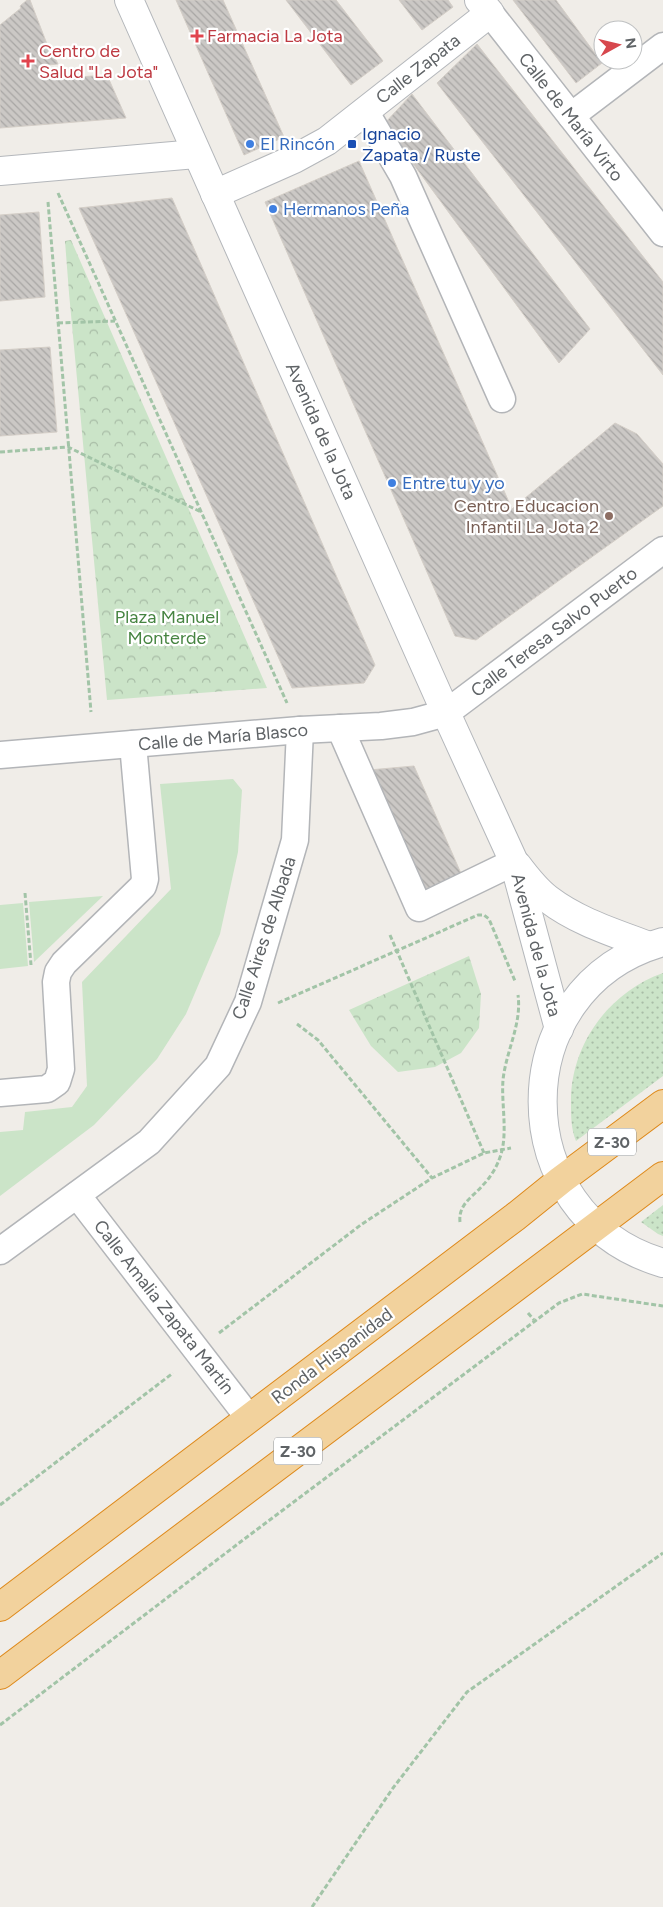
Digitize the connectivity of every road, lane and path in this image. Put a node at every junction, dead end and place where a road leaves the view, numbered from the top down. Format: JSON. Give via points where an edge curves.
{"nodes":[{"id":1,"x":129,"y":0,"type":"edge"},
{"id":2,"x":484,"y":6,"type":"edge"},
{"id":3,"x":663,"y":46,"type":"edge"},
{"id":4,"x":365,"y":111,"type":"junction"},
{"id":5,"x":571,"y":116,"type":"junction"},
{"id":6,"x":196,"y":154,"type":"junction"},
{"id":7,"x":47,"y":168,"type":"junction"},
{"id":8,"x":0,"y":171,"type":"edge"},
{"id":9,"x":215,"y":194,"type":"junction"},
{"id":10,"x":48,"y":202,"type":"dead end"},
{"id":11,"x":663,"y":233,"type":"edge"},
{"id":12,"x":115,"y":321,"type":"junction"},
{"id":13,"x":58,"y":323,"type":"junction"},
{"id":14,"x":502,"y":399,"type":"dead end"},
{"id":15,"x":68,"y":447,"type":"junction"},
{"id":16,"x":0,"y":452,"type":"edge"},
{"id":17,"x":201,"y":513,"type":"junction"},
{"id":18,"x":663,"y":550,"type":"edge"},
{"id":19,"x":91,"y":712,"type":"dead end"},
{"id":20,"x":446,"y":713,"type":"junction"},
{"id":21,"x":340,"y":728,"type":"junction"},
{"id":22,"x":300,"y":730,"type":"junction"},
{"id":23,"x":132,"y":744,"type":"junction"},
{"id":24,"x":0,"y":755,"type":"edge"},
{"id":25,"x":514,"y":862,"type":"junction"},
{"id":26,"x":25,"y":893,"type":"dead end"},
{"id":27,"x":390,"y":935,"type":"dead end"},
{"id":28,"x":658,"y":941,"type":"edge"},
{"id":29,"x":396,"y":951,"type":"junction"},
{"id":30,"x":31,"y":972,"type":"dead end"},
{"id":31,"x":278,"y":1003,"type":"dead end"},
{"id":32,"x":296,"y":1024,"type":"dead end"},
{"id":33,"x":559,"y":1029,"type":"junction"},
{"id":34,"x":0,"y":1093,"type":"edge"},
{"id":35,"x":663,"y":1104,"type":"edge"},
{"id":36,"x":511,"y":1148,"type":"dead end"},
{"id":37,"x":502,"y":1149,"type":"junction"},
{"id":38,"x":484,"y":1153,"type":"junction"},
{"id":39,"x":663,"y":1176,"type":"edge"},
{"id":40,"x":432,"y":1178,"type":"junction"},
{"id":41,"x":560,"y":1180,"type":"junction"},
{"id":42,"x":78,"y":1195,"type":"junction"},
{"id":43,"x":595,"y":1226,"type":"junction"},
{"id":44,"x":477,"y":1246,"type":"junction"},
{"id":45,"x":0,"y":1251,"type":"edge"},
{"id":46,"x":663,"y":1264,"type":"edge"},
{"id":47,"x":511,"y":1291,"type":"junction"},
{"id":48,"x":663,"y":1306,"type":"edge"},
{"id":49,"x":534,"y":1320,"type":"junction"},
{"id":50,"x":219,"y":1333,"type":"dead end"},
{"id":51,"x":173,"y":1373,"type":"dead end"},
{"id":52,"x":249,"y":1418,"type":"junction"},
{"id":53,"x":0,"y":1505,"type":"edge"},
{"id":54,"x":663,"y":1553,"type":"edge"},
{"id":55,"x":0,"y":1607,"type":"edge"},
{"id":56,"x":0,"y":1675,"type":"edge"},
{"id":57,"x":0,"y":1725,"type":"edge"},
{"id":58,"x":312,"y":1907,"type":"edge"}],
"edges":[{"from":1,"to":6,"type":"street","name":"Avenida de la Jota"},
{"from":2,"to":4,"type":"street","name":"Calle Zapata"},
{"from":2,"to":5,"type":"street","name":"Calle de María Virto"},
{"from":3,"to":5,"type":"street"},
{"from":4,"to":9,"type":"street","name":"Calle Zapata","via":[[310,151]]},
{"from":4,"to":14,"type":"street","via":[[403,176]]},
{"from":5,"to":11,"type":"street","name":"Calle de María Virto"},
{"from":6,"to":7,"type":"street"},
{"from":6,"to":9,"type":"street","name":"Avenida de la Jota"},
{"from":7,"to":8,"type":"street"},
{"from":7,"to":12,"type":"path"},
{"from":9,"to":20,"type":"street","name":"Avenida de la Jota"},
{"from":10,"to":13,"type":"path"},
{"from":12,"to":13,"type":"path"},
{"from":12,"to":17,"type":"path"},
{"from":13,"to":15,"type":"path"},
{"from":15,"to":16,"type":"path"},
{"from":15,"to":17,"type":"path"},
{"from":15,"to":19,"type":"path"},
{"from":17,"to":22,"type":"path"},
{"from":18,"to":20,"type":"street","name":"Calle Teresa Salvo Puerto"},
{"from":20,"to":21,"type":"street","name":"Calle de María Blasco","via":[[413,722]]},
{"from":20,"to":25,"type":"street","name":"Avenida de la Jota"},
{"from":21,"to":22,"type":"street","name":"Calle de María Blasco"},
{"from":21,"to":25,"type":"street","via":[[419,908]]},
{"from":22,"to":23,"type":"street","name":"Calle de María Blasco"},
{"from":22,"to":42,"type":"street","name":"Calle Aires de Albada","via":[[295,840],[248,1002],[218,1066],[149,1142]]},
{"from":23,"to":24,"type":"street","name":"Calle de María Blasco"},
{"from":23,"to":34,"type":"street","via":[[145,879],[143,886],[58,972],[60,1076],[57,1082],[47,1089]]},
{"from":25,"to":28,"type":"street","name":"Avenida de la Jota","via":[[547,899],[570,914],[610,931]]},
{"from":25,"to":33,"type":"street","name":"Avenida de la Jota"},
{"from":26,"to":30,"type":"path"},
{"from":27,"to":29,"type":"path"},
{"from":28,"to":33,"type":"street","via":[[630,955],[599,977],[581,995]]},
{"from":29,"to":31,"type":"path"},
{"from":29,"to":37,"type":"path","via":[[478,915],[489,919],[515,982],[520,1007],[503,1080]]},
{"from":29,"to":38,"type":"path"},
{"from":32,"to":40,"type":"path","via":[[318,1040]]},
{"from":33,"to":41,"type":"street","via":[[544,1072],[542,1100],[550,1155]]},
{"from":35,"to":41,"type":"highway","name":"Ronda Hispanidad","number":"Z-30"},
{"from":36,"to":37,"type":"path"},
{"from":37,"to":38,"type":"path"},
{"from":37,"to":44,"type":"path","via":[[485,1184],[459,1214],[460,1222]]},
{"from":38,"to":40,"type":"path"},
{"from":39,"to":43,"type":"highway","number":"Z-30"},
{"from":40,"to":50,"type":"path","via":[[362,1224]]},
{"from":41,"to":43,"type":"street"},
{"from":41,"to":44,"type":"highway","name":"Ronda Hispanidad","number":"Z-30"},
{"from":42,"to":45,"type":"street","name":"Calle Aires de Albada"},
{"from":42,"to":52,"type":"street","name":"Calle Amalia Zapata Martín"},
{"from":43,"to":46,"type":"street","via":[[620,1245]]},
{"from":43,"to":47,"type":"highway","number":"Z-30"},
{"from":44,"to":52,"type":"highway","name":"Ronda Hispanidad","number":"Z-30"},
{"from":47,"to":49,"type":"path"},
{"from":47,"to":56,"type":"highway","number":"Z-30"},
{"from":48,"to":49,"type":"path","via":[[582,1294],[559,1303]]},
{"from":49,"to":57,"type":"path"},
{"from":51,"to":53,"type":"path"},
{"from":52,"to":55,"type":"highway","name":"Ronda Hispanidad","number":"Z-30"},
{"from":54,"to":58,"type":"path","via":[[467,1692],[393,1788]]}]}
